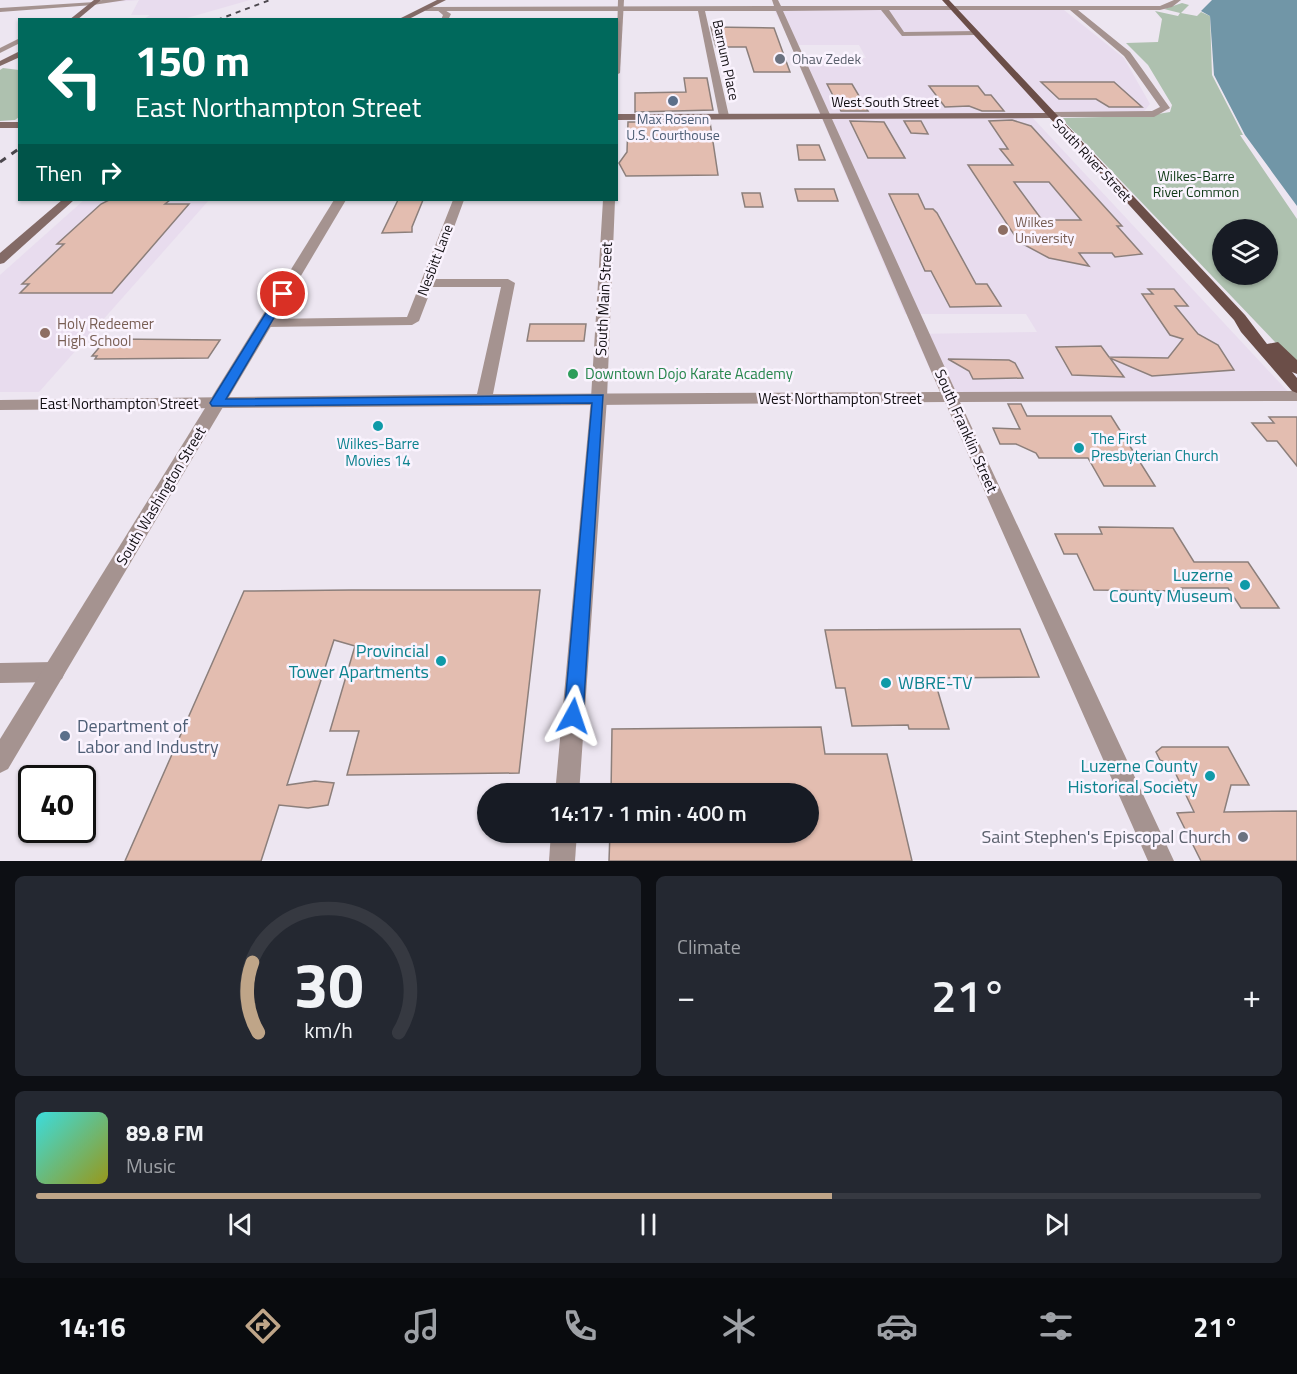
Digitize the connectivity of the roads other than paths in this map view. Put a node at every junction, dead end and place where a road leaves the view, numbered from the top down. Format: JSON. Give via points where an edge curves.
{"nodes":[{"id":1,"x":123,"y":0,"type":"edge"},
{"id":2,"x":443,"y":0,"type":"edge"},
{"id":3,"x":457,"y":0,"type":"edge"},
{"id":4,"x":775,"y":0,"type":"edge"},
{"id":5,"x":945,"y":0,"type":"edge"},
{"id":6,"x":1061,"y":0,"type":"edge"},
{"id":7,"x":1178,"y":0,"type":"edge"},
{"id":8,"x":96,"y":1,"type":"edge"},
{"id":9,"x":65,"y":2,"type":"edge"},
{"id":10,"x":621,"y":5,"type":"edge"},
{"id":11,"x":1072,"y":8,"type":"junction"},
{"id":12,"x":426,"y":9,"type":"junction"},
{"id":13,"x":440,"y":9,"type":"junction"},
{"id":14,"x":535,"y":9,"type":"junction"},
{"id":15,"x":701,"y":9,"type":"junction"},
{"id":16,"x":779,"y":9,"type":"junction"},
{"id":17,"x":884,"y":9,"type":"junction"},
{"id":18,"x":954,"y":9,"type":"junction"},
{"id":19,"x":0,"y":10,"type":"edge"},
{"id":20,"x":75,"y":18,"type":"edge"},
{"id":21,"x":405,"y":18,"type":"edge"},
{"id":22,"x":421,"y":18,"type":"edge"},
{"id":23,"x":445,"y":18,"type":"edge"},
{"id":24,"x":532,"y":18,"type":"edge"},
{"id":25,"x":975,"y":33,"type":"junction"},
{"id":26,"x":18,"y":41,"type":"edge"},
{"id":27,"x":618,"y":46,"type":"edge"},
{"id":28,"x":0,"y":51,"type":"edge"},
{"id":29,"x":18,"y":54,"type":"edge"},
{"id":30,"x":0,"y":64,"type":"edge"},
{"id":31,"x":1051,"y":115,"type":"junction"},
{"id":32,"x":724,"y":116,"type":"junction"},
{"id":33,"x":827,"y":116,"type":"junction"},
{"id":34,"x":618,"y":117,"type":"edge"},
{"id":35,"x":0,"y":125,"type":"edge"},
{"id":36,"x":18,"y":125,"type":"edge"},
{"id":37,"x":67,"y":201,"type":"edge"},
{"id":38,"x":339,"y":201,"type":"edge"},
{"id":39,"x":458,"y":201,"type":"edge"},
{"id":40,"x":609,"y":201,"type":"edge"},
{"id":41,"x":0,"y":260,"type":"edge"},
{"id":42,"x":427,"y":283,"type":"junction"},
{"id":43,"x":1240,"y":318,"type":"junction"},
{"id":44,"x":266,"y":323,"type":"junction"},
{"id":45,"x":1297,"y":369,"type":"edge"},
{"id":46,"x":1297,"y":388,"type":"edge"},
{"id":47,"x":1297,"y":396,"type":"edge"},
{"id":48,"x":599,"y":398,"type":"junction"},
{"id":49,"x":952,"y":399,"type":"junction"},
{"id":50,"x":484,"y":400,"type":"junction"},
{"id":51,"x":217,"y":403,"type":"junction"},
{"id":52,"x":0,"y":405,"type":"edge"},
{"id":53,"x":54,"y":672,"type":"junction"},
{"id":54,"x":0,"y":673,"type":"edge"},
{"id":55,"x":0,"y":761,"type":"edge"},
{"id":56,"x":568,"y":783,"type":"edge"},
{"id":57,"x":563,"y":843,"type":"edge"},
{"id":58,"x":562,"y":861,"type":"edge"},
{"id":59,"x":1161,"y":861,"type":"edge"}],
"edges":[{"from":1,"to":8,"type":"street"},
{"from":2,"to":12,"type":"main road"},
{"from":3,"to":13,"type":"main road"},
{"from":4,"to":16,"type":"street","name":"South Franklin Street"},
{"from":5,"to":18,"type":"main road","name":"South River Street"},
{"from":6,"to":11,"type":"street"},
{"from":7,"to":11,"type":"street","via":[[1160,8]]},
{"from":8,"to":9,"type":"street"},
{"from":8,"to":20,"type":"main road"},
{"from":9,"to":19,"type":"street"},
{"from":10,"to":14,"type":"street"},
{"from":10,"to":15,"type":"street"},
{"from":10,"to":27,"type":"street"},
{"from":11,"to":18,"type":"street"},
{"from":11,"to":31,"type":"street","name":"West South Street","via":[[1127,54],[1164,104],[1162,111],[1154,114]]},
{"from":12,"to":13,"type":"street"},
{"from":12,"to":21,"type":"main road"},
{"from":13,"to":14,"type":"street"},
{"from":13,"to":22,"type":"main road"},
{"from":13,"to":23,"type":"street","via":[[447,14]]},
{"from":14,"to":24,"type":"street"},
{"from":15,"to":16,"type":"street"},
{"from":15,"to":32,"type":"street","name":"Barnum Place"},
{"from":16,"to":17,"type":"street"},
{"from":16,"to":33,"type":"street","name":"South Franklin Street"},
{"from":17,"to":18,"type":"street"},
{"from":17,"to":25,"type":"street","via":[[902,34]]},
{"from":18,"to":25,"type":"main road","name":"South River Street"},
{"from":25,"to":31,"type":"main road","name":"South River Street"},
{"from":26,"to":28,"type":"street"},
{"from":29,"to":30,"type":"main road"},
{"from":31,"to":33,"type":"main road","name":"West South Street"},
{"from":31,"to":43,"type":"main road","name":"South River Street"},
{"from":32,"to":33,"type":"main road","name":"West South Street"},
{"from":32,"to":34,"type":"main road","name":"West South Street"},
{"from":33,"to":49,"type":"street","name":"South Franklin Street"},
{"from":35,"to":36,"type":"main road"},
{"from":37,"to":41,"type":"main road"},
{"from":38,"to":44,"type":"street","name":"South Washington Street"},
{"from":39,"to":42,"type":"street","name":"Nesbitt Lane"},
{"from":40,"to":48,"type":"street","name":"South Main Street"},
{"from":42,"to":44,"type":"street","name":"Nesbitt Lane","via":[[411,321]]},
{"from":42,"to":50,"type":"street","via":[[508,284]]},
{"from":43,"to":45,"type":"main road","name":"South River Street","via":[[1255,326]]},
{"from":43,"to":46,"type":"main road","name":"South River Street"},
{"from":44,"to":51,"type":"street","name":"South Washington Street"},
{"from":47,"to":49,"type":"street","name":"West Northampton Street"},
{"from":48,"to":49,"type":"street","name":"West Northampton Street"},
{"from":48,"to":50,"type":"street","name":"East Northampton Street"},
{"from":48,"to":56,"type":"street","name":"South Main Street"},
{"from":49,"to":59,"type":"street","name":"South Franklin Street"},
{"from":50,"to":51,"type":"street","name":"East Northampton Street"},
{"from":51,"to":52,"type":"street","name":"East Northampton Street"},
{"from":51,"to":53,"type":"street","name":"South Washington Street"},
{"from":53,"to":54,"type":"street"},
{"from":53,"to":55,"type":"street","name":"South Washington Street"},
{"from":57,"to":58,"type":"street"}]}
